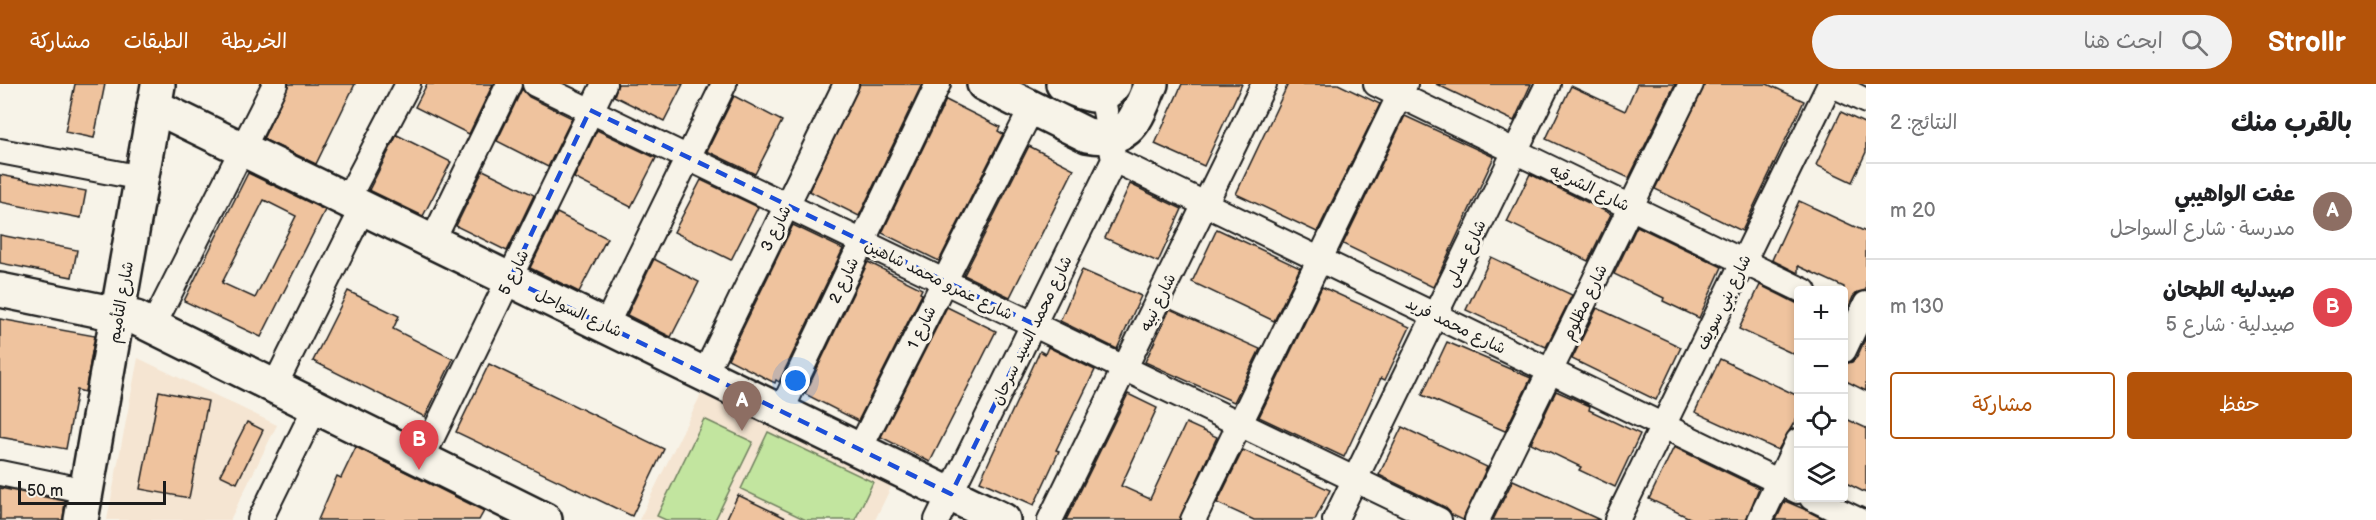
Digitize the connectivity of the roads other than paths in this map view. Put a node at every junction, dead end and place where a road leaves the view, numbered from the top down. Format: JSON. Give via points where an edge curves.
{"nodes":[{"id":1,"x":275,"y":84,"type":"edge"},
{"id":2,"x":408,"y":84,"type":"edge"},
{"id":3,"x":509,"y":84,"type":"edge"},
{"id":4,"x":536,"y":84,"type":"edge"},
{"id":5,"x":604,"y":84,"type":"edge"},
{"id":6,"x":724,"y":84,"type":"edge"},
{"id":7,"x":846,"y":84,"type":"edge"},
{"id":8,"x":938,"y":84,"type":"edge"},
{"id":9,"x":984,"y":84,"type":"edge"},
{"id":10,"x":1063,"y":84,"type":"edge"},
{"id":11,"x":1151,"y":84,"type":"edge"},
{"id":12,"x":1264,"y":84,"type":"edge"},
{"id":13,"x":1376,"y":84,"type":"edge"},
{"id":14,"x":1548,"y":84,"type":"edge"},
{"id":15,"x":1691,"y":84,"type":"edge"},
{"id":16,"x":1831,"y":84,"type":"edge"},
{"id":17,"x":1108,"y":89,"type":"edge"},
{"id":18,"x":1402,"y":90,"type":"edge"},
{"id":19,"x":156,"y":95,"type":"edge"},
{"id":20,"x":1866,"y":101,"type":"edge"},
{"id":21,"x":1032,"y":108,"type":"junction"},
{"id":22,"x":590,"y":110,"type":"junction"},
{"id":23,"x":1112,"y":148,"type":"junction"},
{"id":24,"x":243,"y":150,"type":"junction"},
{"id":25,"x":0,"y":151,"type":"edge"},
{"id":26,"x":1516,"y":151,"type":"junction"},
{"id":27,"x":688,"y":158,"type":"junction"},
{"id":28,"x":142,"y":178,"type":"junction"},
{"id":29,"x":355,"y":204,"type":"junction"},
{"id":30,"x":1206,"y":204,"type":"junction"},
{"id":31,"x":787,"y":205,"type":"junction"},
{"id":32,"x":1630,"y":207,"type":"junction"},
{"id":33,"x":862,"y":241,"type":"junction"},
{"id":34,"x":432,"y":242,"type":"junction"},
{"id":35,"x":1320,"y":259,"type":"junction"},
{"id":36,"x":1743,"y":261,"type":"junction"},
{"id":37,"x":510,"y":279,"type":"junction"},
{"id":38,"x":944,"y":281,"type":"junction"},
{"id":39,"x":1794,"y":286,"type":"edge"},
{"id":40,"x":0,"y":290,"type":"edge"},
{"id":41,"x":118,"y":313,"type":"junction"},
{"id":42,"x":1859,"y":313,"type":"edge"},
{"id":43,"x":1435,"y":315,"type":"junction"},
{"id":44,"x":1034,"y":324,"type":"junction"},
{"id":45,"x":606,"y":325,"type":"junction"},
{"id":46,"x":153,"y":326,"type":"junction"},
{"id":47,"x":1848,"y":340,"type":"edge"},
{"id":48,"x":1125,"y":368,"type":"junction"},
{"id":49,"x":1550,"y":371,"type":"junction"},
{"id":50,"x":705,"y":373,"type":"junction"},
{"id":51,"x":274,"y":387,"type":"junction"},
{"id":52,"x":315,"y":408,"type":"junction"},
{"id":53,"x":781,"y":411,"type":"junction"},
{"id":54,"x":1239,"y":424,"type":"junction"},
{"id":55,"x":1663,"y":425,"type":"junction"},
{"id":56,"x":1797,"y":448,"type":"edge"},
{"id":57,"x":859,"y":450,"type":"junction"},
{"id":58,"x":421,"y":460,"type":"junction"},
{"id":59,"x":0,"y":473,"type":"edge"},
{"id":60,"x":1355,"y":479,"type":"junction"},
{"id":61,"x":1789,"y":486,"type":"edge"},
{"id":62,"x":1820,"y":502,"type":"edge"},
{"id":63,"x":84,"y":506,"type":"edge"},
{"id":64,"x":944,"y":507,"type":"edge"},
{"id":65,"x":500,"y":511,"type":"edge"},
{"id":66,"x":260,"y":520,"type":"edge"},
{"id":67,"x":545,"y":520,"type":"edge"},
{"id":68,"x":1003,"y":520,"type":"edge"},
{"id":69,"x":1050,"y":520,"type":"edge"},
{"id":70,"x":1193,"y":520,"type":"edge"},
{"id":71,"x":1335,"y":520,"type":"edge"},
{"id":72,"x":1439,"y":520,"type":"edge"},
{"id":73,"x":1477,"y":520,"type":"edge"},
{"id":74,"x":1617,"y":520,"type":"edge"},
{"id":75,"x":1760,"y":520,"type":"edge"},
{"id":76,"x":1858,"y":520,"type":"edge"}],
"edges":[{"from":1,"to":24,"type":"street"},
{"from":2,"to":29,"type":"street"},
{"from":3,"to":34,"type":"street"},
{"from":4,"to":22,"type":"street","name":"شارع عمرو محمد شاهين"},
{"from":5,"to":22,"type":"street","name":"شارع 5"},
{"from":6,"to":27,"type":"street"},
{"from":7,"to":31,"type":"street","name":"شارع 3"},
{"from":8,"to":33,"type":"street","name":"شارع 2"},
{"from":9,"to":21,"type":"street"},
{"from":10,"to":17,"type":"street","via":[[1089,95]]},
{"from":11,"to":23,"type":"street","via":[[1131,127]]},
{"from":12,"to":30,"type":"street","name":"شارع نبيه"},
{"from":13,"to":18,"type":"street","name":"شارع الشرقيه"},
{"from":14,"to":26,"type":"street","name":"شارع عدلى"},
{"from":15,"to":32,"type":"street","name":"شارع مظلوم"},
{"from":16,"to":20,"type":"street"},
{"from":16,"to":36,"type":"street","name":"شارع بني سويف"},
{"from":17,"to":23,"type":"street"},
{"from":18,"to":26,"type":"street","name":"شارع الشرقيه"},
{"from":18,"to":35,"type":"street"},
{"from":19,"to":24,"type":"street","name":"شارع السواحل"},
{"from":19,"to":28,"type":"street","name":"شارع التأميم"},
{"from":21,"to":23,"type":"street"},
{"from":21,"to":38,"type":"street","name":"شارع 1"},
{"from":22,"to":27,"type":"street","name":"شارع عمرو محمد شاهين"},
{"from":22,"to":37,"type":"street","name":"شارع 5"},
{"from":23,"to":30,"type":"street","name":"شارع محمد فريد"},
{"from":23,"to":44,"type":"street","name":"شارع محمد السيد سرحان"},
{"from":24,"to":29,"type":"street","name":"شارع السواحل"},
{"from":24,"to":46,"type":"street"},
{"from":25,"to":28,"type":"street"},
{"from":26,"to":32,"type":"street","name":"شارع الشرقيه"},
{"from":26,"to":43,"type":"street","name":"شارع عدلى"},
{"from":27,"to":31,"type":"street","name":"شارع عمرو محمد شاهين"},
{"from":27,"to":45,"type":"street"},
{"from":28,"to":41,"type":"street","name":"شارع التأميم"},
{"from":29,"to":34,"type":"street","name":"شارع السواحل"},
{"from":29,"to":51,"type":"street"},
{"from":30,"to":35,"type":"street","name":"شارع محمد فريد"},
{"from":30,"to":48,"type":"street","name":"شارع نبيه"},
{"from":31,"to":33,"type":"street","name":"شارع عمرو محمد شاهين"},
{"from":31,"to":50,"type":"street","name":"شارع 3"},
{"from":32,"to":36,"type":"street","name":"شارع الشرقيه"},
{"from":32,"to":49,"type":"street","name":"شارع مظلوم"},
{"from":33,"to":38,"type":"street","name":"شارع عمرو محمد شاهين"},
{"from":33,"to":53,"type":"street","name":"شارع 2"},
{"from":34,"to":37,"type":"street","name":"شارع السواحل"},
{"from":35,"to":43,"type":"street","name":"شارع محمد فريد"},
{"from":35,"to":54,"type":"street"},
{"from":36,"to":39,"type":"street","name":"شارع الشرقيه"},
{"from":36,"to":55,"type":"street","name":"شارع بني سويف"},
{"from":37,"to":45,"type":"street","name":"شارع السواحل"},
{"from":37,"to":58,"type":"street","name":"شارع 5"},
{"from":38,"to":44,"type":"street","name":"شارع عمرو محمد شاهين"},
{"from":38,"to":57,"type":"street","name":"شارع 1"},
{"from":40,"to":41,"type":"street"},
{"from":41,"to":46,"type":"street"},
{"from":41,"to":63,"type":"street","name":"شارع التأميم"},
{"from":42,"to":47,"type":"street"},
{"from":43,"to":49,"type":"street","name":"شارع محمد فريد"},
{"from":43,"to":60,"type":"street","name":"شارع عدلى"},
{"from":44,"to":48,"type":"street","name":"شارع عمرو محمد شاهين"},
{"from":44,"to":64,"type":"street","name":"شارع محمد السيد سرحان"},
{"from":45,"to":50,"type":"street","name":"شارع السواحل"},
{"from":46,"to":51,"type":"street"},
{"from":48,"to":54,"type":"street","name":"شارع عمرو محمد شاهين"},
{"from":48,"to":69,"type":"street","name":"شارع نبيه"},
{"from":49,"to":55,"type":"street","name":"شارع محمد فريد"},
{"from":49,"to":73,"type":"street","name":"شارع مظلوم"},
{"from":50,"to":53,"type":"street","name":"شارع السواحل"},
{"from":51,"to":52,"type":"street"},
{"from":52,"to":58,"type":"street"},
{"from":52,"to":66,"type":"street"},
{"from":53,"to":57,"type":"street","name":"شارع السواحل"},
{"from":54,"to":60,"type":"street","name":"شارع عمرو محمد شاهين"},
{"from":54,"to":70,"type":"street"},
{"from":55,"to":61,"type":"street","name":"شارع محمد فريد"},
{"from":55,"to":74,"type":"street","name":"شارع بني سويف"},
{"from":56,"to":61,"type":"street"},
{"from":57,"to":64,"type":"street","name":"شارع السواحل"},
{"from":58,"to":65,"type":"street"},
{"from":59,"to":63,"type":"street"},
{"from":60,"to":71,"type":"street","name":"شارع عدلى"},
{"from":60,"to":72,"type":"street","name":"شارع عمرو محمد شاهين"},
{"from":61,"to":75,"type":"street"},
{"from":62,"to":76,"type":"street"},
{"from":64,"to":68,"type":"street","name":"شارع السواحل"},
{"from":65,"to":67,"type":"street"}]}
